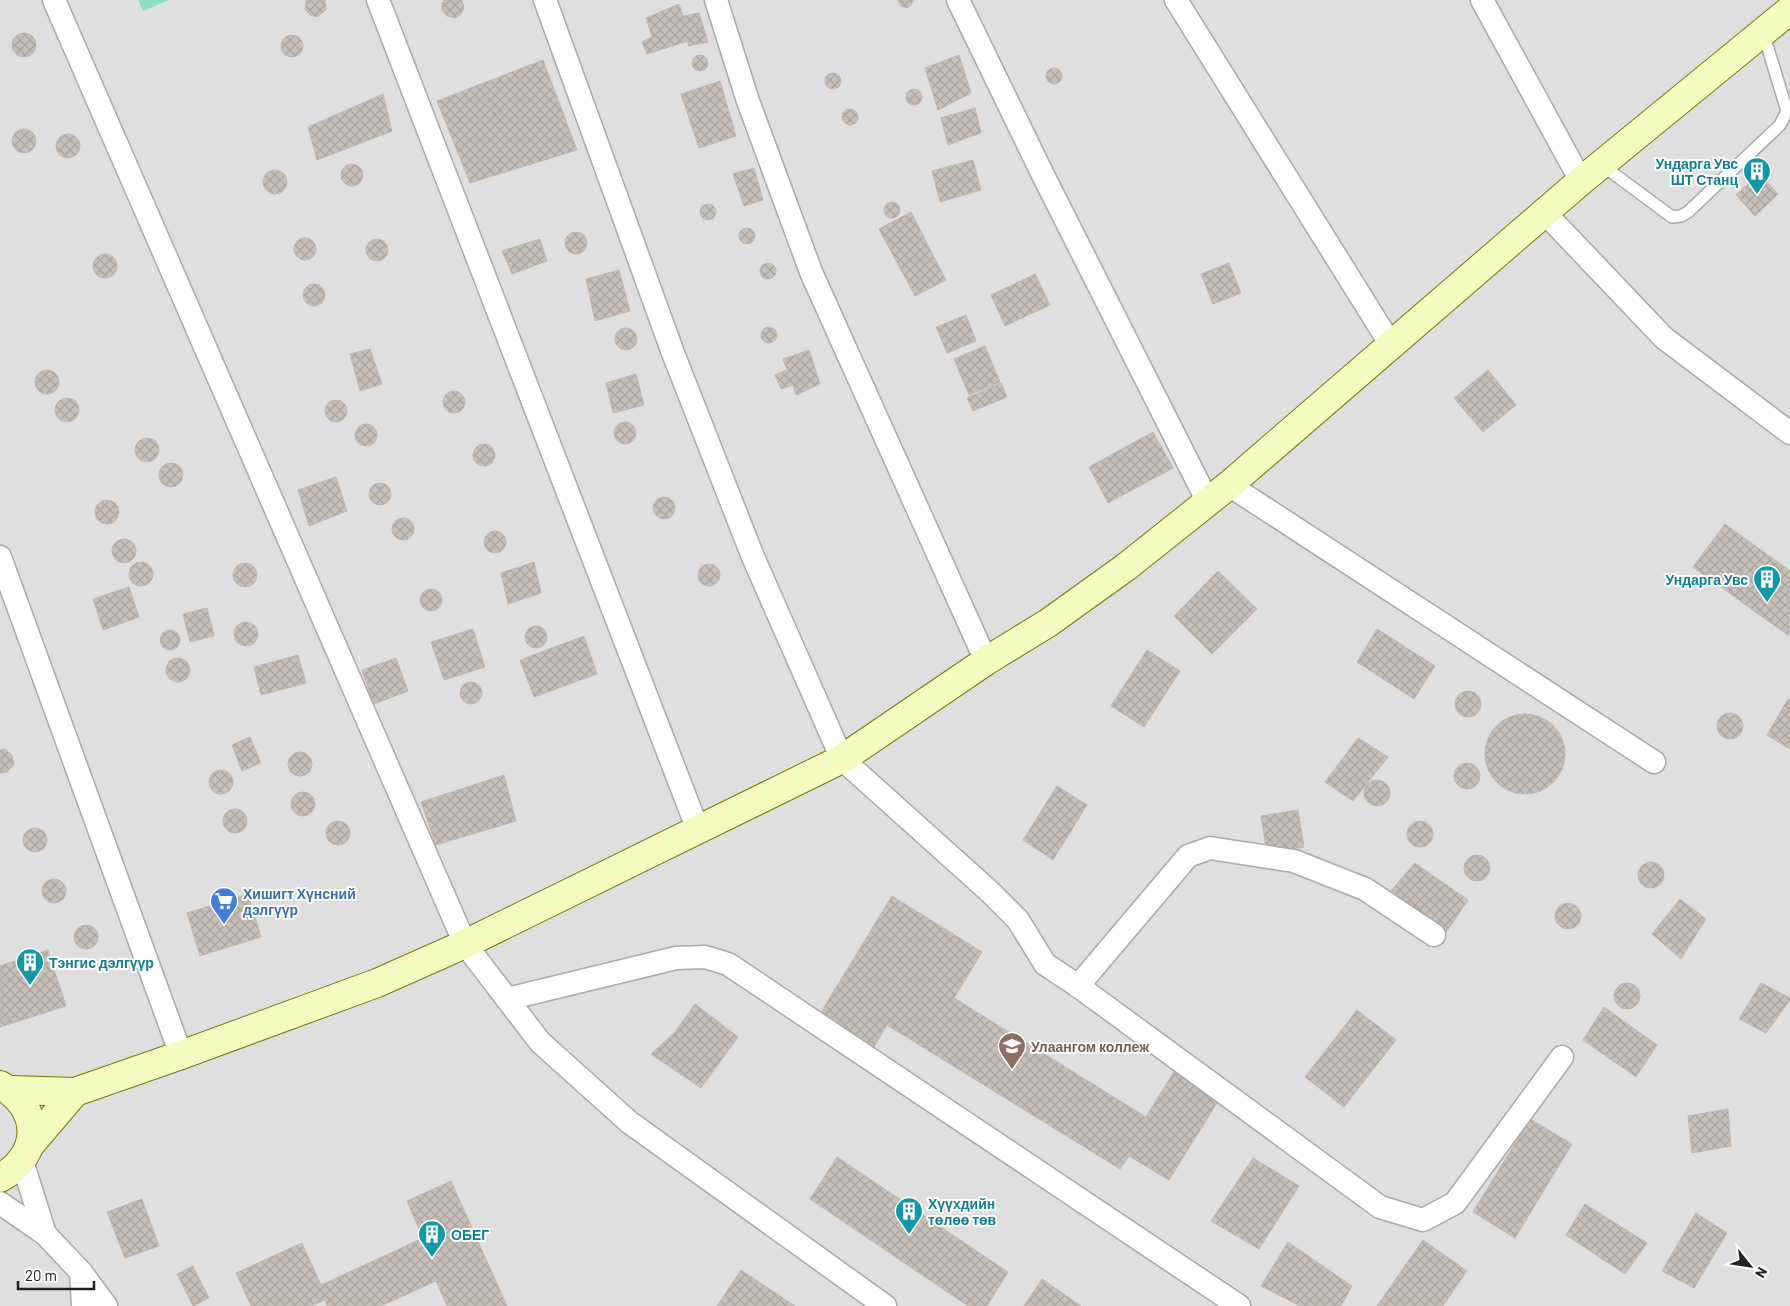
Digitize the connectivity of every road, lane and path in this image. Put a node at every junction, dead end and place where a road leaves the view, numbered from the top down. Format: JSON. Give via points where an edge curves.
{"nodes":[{"id":1,"x":54,"y":0,"type":"edge"},
{"id":2,"x":378,"y":0,"type":"edge"},
{"id":3,"x":545,"y":0,"type":"edge"},
{"id":4,"x":716,"y":0,"type":"edge"},
{"id":5,"x":958,"y":0,"type":"edge"},
{"id":6,"x":1176,"y":0,"type":"edge"},
{"id":7,"x":1482,"y":0,"type":"edge"},
{"id":8,"x":1790,"y":10,"type":"edge"},
{"id":9,"x":1763,"y":32,"type":"junction"},
{"id":10,"x":1591,"y":173,"type":"junction"},
{"id":11,"x":1545,"y":213,"type":"junction"},
{"id":12,"x":1391,"y":345,"type":"junction"},
{"id":13,"x":1790,"y":433,"type":"edge"},
{"id":14,"x":1229,"y":485,"type":"junction"},
{"id":15,"x":1208,"y":502,"type":"junction"},
{"id":16,"x":0,"y":557,"type":"edge"},
{"id":17,"x":986,"y":661,"type":"junction"},
{"id":18,"x":842,"y":759,"type":"junction"},
{"id":19,"x":1654,"y":762,"type":"dead end"},
{"id":20,"x":698,"y":830,"type":"junction"},
{"id":21,"x":1434,"y":935,"type":"dead end"},
{"id":22,"x":465,"y":944,"type":"junction"},
{"id":23,"x":1078,"y":986,"type":"junction"},
{"id":24,"x":507,"y":999,"type":"junction"},
{"id":25,"x":181,"y":1055,"type":"junction"},
{"id":26,"x":1562,"y":1057,"type":"dead end"},
{"id":27,"x":5,"y":1088,"type":"edge"},
{"id":28,"x":75,"y":1092,"type":"junction"},
{"id":29,"x":26,"y":1153,"type":"junction"},
{"id":30,"x":0,"y":1178,"type":"edge"},
{"id":31,"x":0,"y":1203,"type":"edge"},
{"id":32,"x":45,"y":1234,"type":"junction"},
{"id":33,"x":81,"y":1272,"type":"junction"},
{"id":34,"x":83,"y":1306,"type":"edge"},
{"id":35,"x":106,"y":1306,"type":"edge"},
{"id":36,"x":885,"y":1306,"type":"edge"},
{"id":37,"x":1239,"y":1306,"type":"edge"}],
"edges":[{"from":1,"to":22,"type":"street"},
{"from":2,"to":20,"type":"street"},
{"from":3,"to":18,"type":"street","via":[[673,353],[753,557]]},
{"from":4,"to":17,"type":"street","via":[[748,101],[811,272]]},
{"from":5,"to":15,"type":"street"},
{"from":6,"to":12,"type":"street"},
{"from":7,"to":10,"type":"street"},
{"from":8,"to":9,"type":"street"},
{"from":9,"to":10,"type":"street"},
{"from":9,"to":10,"type":"lane","via":[[1787,111],[1785,117],[1688,212],[1672,217]]},
{"from":10,"to":11,"type":"street"},
{"from":11,"to":12,"type":"street"},
{"from":11,"to":13,"type":"street","via":[[1664,338]]},
{"from":12,"to":14,"type":"street"},
{"from":14,"to":15,"type":"street"},
{"from":14,"to":19,"type":"street"},
{"from":15,"to":17,"type":"street","via":[[1048,624]]},
{"from":16,"to":25,"type":"street"},
{"from":17,"to":18,"type":"street"},
{"from":18,"to":20,"type":"street"},
{"from":18,"to":23,"type":"street","via":[[1018,920],[1045,964]]},
{"from":20,"to":22,"type":"street"},
{"from":21,"to":23,"type":"street","via":[[1365,889],[1294,861],[1210,848],[1188,856]]},
{"from":22,"to":24,"type":"street"},
{"from":22,"to":25,"type":"street","via":[[377,982]]},
{"from":23,"to":26,"type":"street","via":[[1380,1207],[1423,1220],[1455,1203]]},
{"from":24,"to":36,"type":"street","via":[[540,1042],[629,1122]]},
{"from":24,"to":37,"type":"street","via":[[676,958],[705,957],[728,964]]},
{"from":25,"to":28,"type":"street"},
{"from":27,"to":28,"type":"street"},
{"from":27,"to":29,"type":"street","via":[[22,1101],[29,1115],[32,1130]]},
{"from":28,"to":29,"type":"street"},
{"from":29,"to":30,"type":"street","via":[[12,1172]]},
{"from":29,"to":32,"type":"street"},
{"from":31,"to":32,"type":"street"},
{"from":32,"to":33,"type":"street"},
{"from":33,"to":34,"type":"street"},
{"from":33,"to":35,"type":"street"}]}
